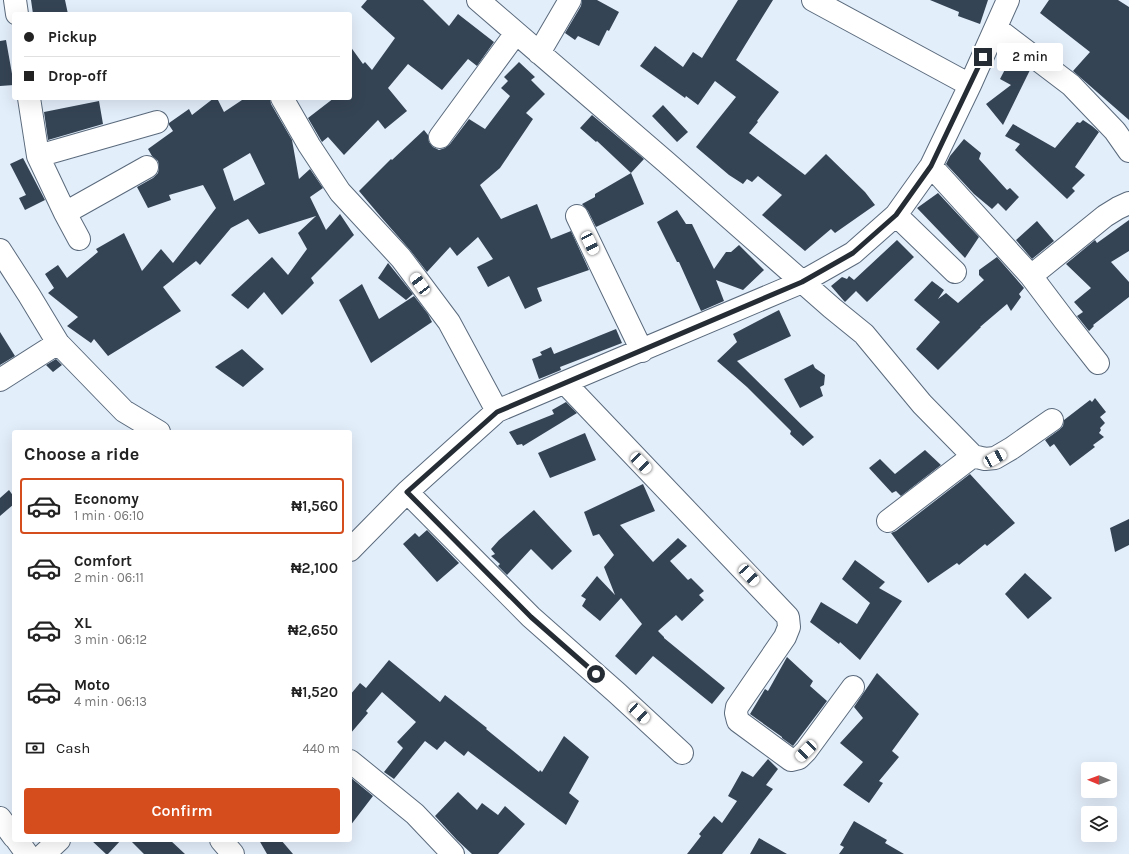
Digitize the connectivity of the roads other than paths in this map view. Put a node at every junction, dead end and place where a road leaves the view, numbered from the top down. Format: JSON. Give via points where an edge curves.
{"nodes":[{"id":1,"x":14,"y":0,"type":"edge"},
{"id":2,"x":478,"y":0,"type":"edge"},
{"id":3,"x":570,"y":0,"type":"edge"},
{"id":4,"x":813,"y":0,"type":"edge"},
{"id":5,"x":1008,"y":0,"type":"edge"},
{"id":6,"x":17,"y":12,"type":"edge"},
{"id":7,"x":996,"y":28,"type":"junction"},
{"id":8,"x":516,"y":33,"type":"junction"},
{"id":9,"x":539,"y":53,"type":"junction"},
{"id":10,"x":970,"y":85,"type":"junction"},
{"id":11,"x":29,"y":100,"type":"edge"},
{"id":12,"x":283,"y":100,"type":"edge"},
{"id":13,"x":157,"y":122,"type":"dead end"},
{"id":14,"x":440,"y":137,"type":"dead end"},
{"id":15,"x":1129,"y":151,"type":"edge"},
{"id":16,"x":38,"y":156,"type":"junction"},
{"id":17,"x":931,"y":166,"type":"junction"},
{"id":18,"x":146,"y":167,"type":"dead end"},
{"id":19,"x":1129,"y":202,"type":"edge"},
{"id":20,"x":65,"y":213,"type":"junction"},
{"id":21,"x":896,"y":215,"type":"junction"},
{"id":22,"x":577,"y":216,"type":"dead end"},
{"id":23,"x":79,"y":239,"type":"dead end"},
{"id":24,"x":0,"y":250,"type":"edge"},
{"id":25,"x":955,"y":272,"type":"dead end"},
{"id":26,"x":1031,"y":276,"type":"junction"},
{"id":27,"x":802,"y":282,"type":"junction"},
{"id":28,"x":58,"y":343,"type":"junction"},
{"id":29,"x":642,"y":351,"type":"junction"},
{"id":30,"x":1098,"y":362,"type":"dead end"},
{"id":31,"x":0,"y":380,"type":"edge"},
{"id":32,"x":564,"y":383,"type":"junction"},
{"id":33,"x":497,"y":412,"type":"junction"},
{"id":34,"x":1052,"y":420,"type":"dead end"},
{"id":35,"x":156,"y":430,"type":"edge"},
{"id":36,"x":973,"y":456,"type":"junction"},
{"id":37,"x":407,"y":492,"type":"junction"},
{"id":38,"x":888,"y":522,"type":"dead end"},
{"id":39,"x":352,"y":548,"type":"edge"},
{"id":40,"x":853,"y":686,"type":"dead end"},
{"id":41,"x":682,"y":753,"type":"dead end"},
{"id":42,"x":352,"y":763,"type":"edge"},
{"id":43,"x":0,"y":818,"type":"edge"},
{"id":44,"x":12,"y":834,"type":"edge"},
{"id":45,"x":18,"y":842,"type":"edge"},
{"id":46,"x":58,"y":842,"type":"edge"},
{"id":47,"x":223,"y":842,"type":"edge"},
{"id":48,"x":27,"y":854,"type":"edge"},
{"id":49,"x":44,"y":854,"type":"edge"},
{"id":50,"x":233,"y":854,"type":"edge"},
{"id":51,"x":454,"y":854,"type":"edge"}],
"edges":[{"from":1,"to":6,"type":"street"},
{"from":2,"to":8,"type":"street"},
{"from":3,"to":9,"type":"street"},
{"from":4,"to":10,"type":"street"},
{"from":5,"to":7,"type":"street"},
{"from":7,"to":10,"type":"street"},
{"from":7,"to":15,"type":"street","via":[[1071,85],[1115,131]]},
{"from":8,"to":9,"type":"street"},
{"from":8,"to":14,"type":"street"},
{"from":9,"to":27,"type":"street"},
{"from":10,"to":17,"type":"street"},
{"from":11,"to":16,"type":"street"},
{"from":12,"to":33,"type":"street","via":[[340,192],[401,258],[449,322]]},
{"from":13,"to":16,"type":"street"},
{"from":16,"to":20,"type":"street"},
{"from":17,"to":21,"type":"street"},
{"from":17,"to":26,"type":"street"},
{"from":18,"to":20,"type":"street"},
{"from":19,"to":26,"type":"street","via":[[1105,216]]},
{"from":20,"to":23,"type":"street"},
{"from":21,"to":25,"type":"street"},
{"from":21,"to":27,"type":"street","via":[[853,253]]},
{"from":22,"to":29,"type":"street"},
{"from":24,"to":28,"type":"street"},
{"from":26,"to":30,"type":"street"},
{"from":27,"to":29,"type":"street"},
{"from":27,"to":36,"type":"street","via":[[864,334],[922,404]]},
{"from":28,"to":31,"type":"street"},
{"from":28,"to":35,"type":"street","via":[[124,411]]},
{"from":29,"to":32,"type":"street"},
{"from":32,"to":33,"type":"street"},
{"from":32,"to":40,"type":"street","via":[[788,616],[789,627],[785,637],[737,707],[738,721],[791,760],[799,758]]},
{"from":33,"to":37,"type":"street"},
{"from":34,"to":36,"type":"street","via":[[995,458]]},
{"from":36,"to":38,"type":"street"},
{"from":37,"to":39,"type":"street"},
{"from":37,"to":41,"type":"street","via":[[531,617]]},
{"from":42,"to":51,"type":"street","via":[[415,814]]},
{"from":43,"to":44,"type":"street"},
{"from":45,"to":48,"type":"street"},
{"from":46,"to":49,"type":"street"},
{"from":47,"to":50,"type":"street"}]}
